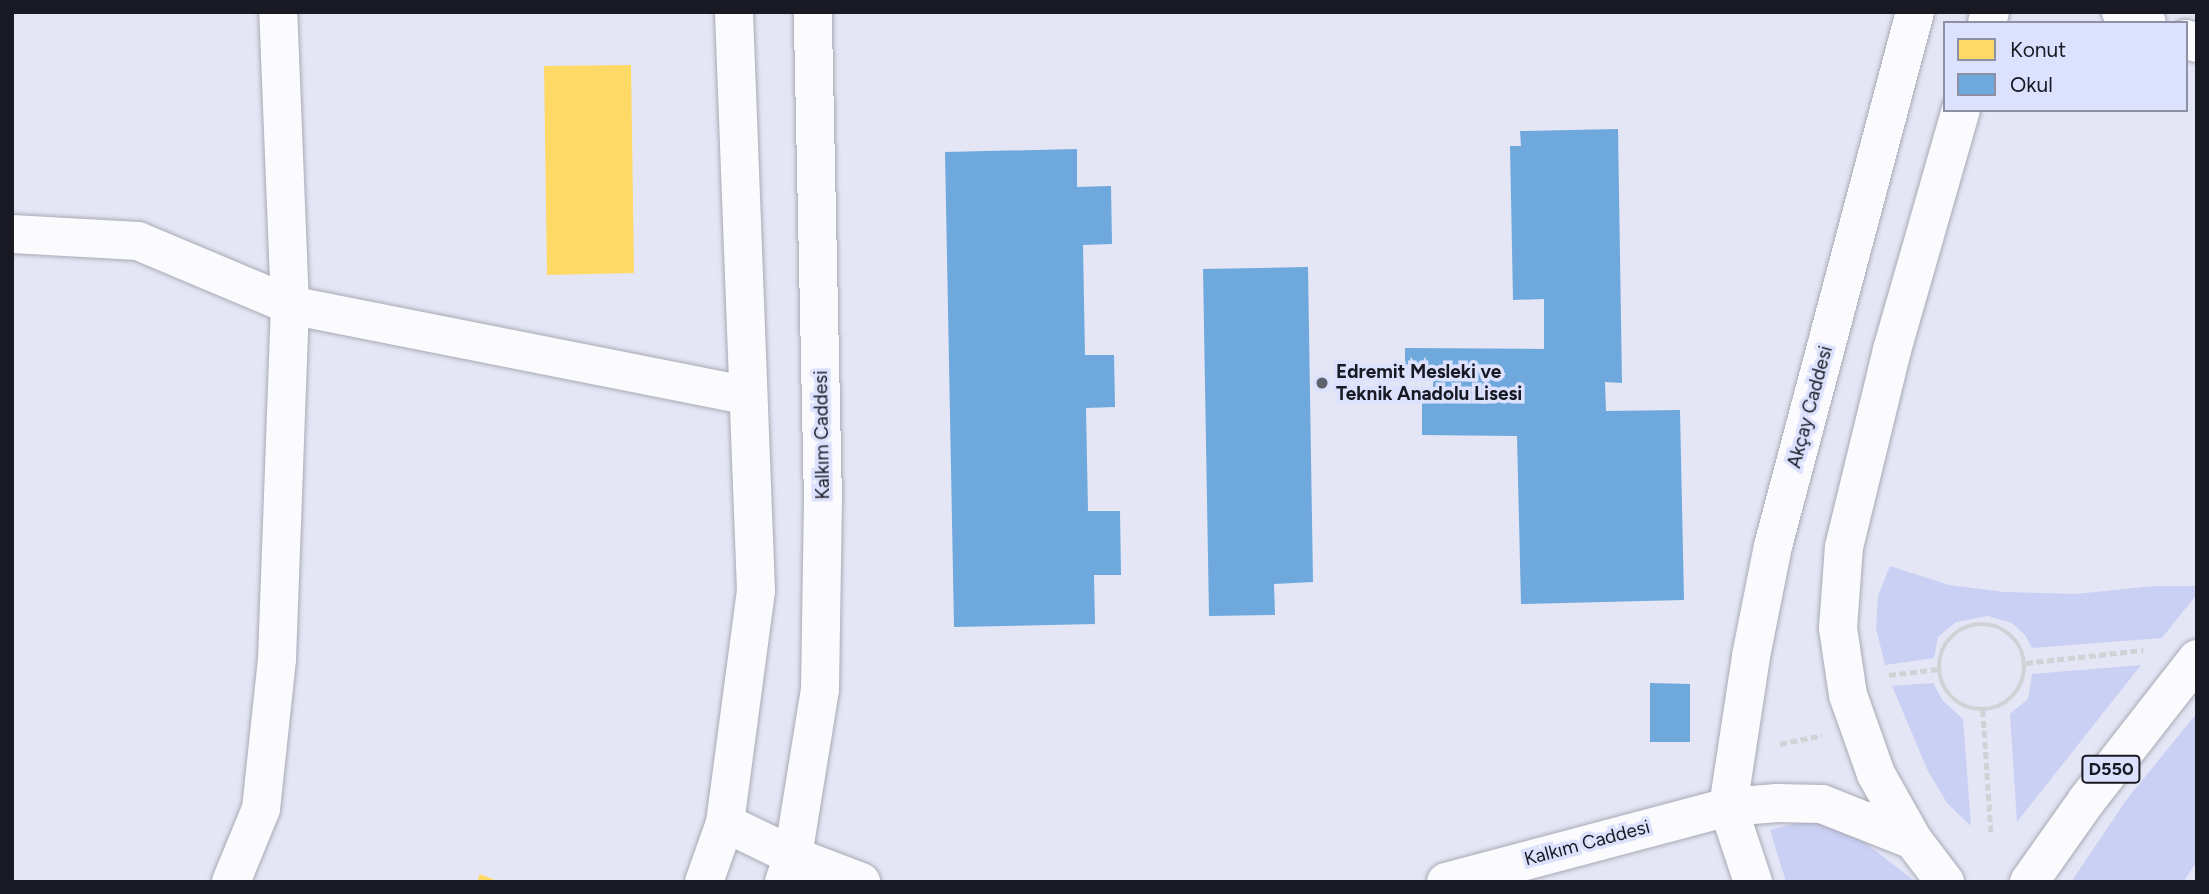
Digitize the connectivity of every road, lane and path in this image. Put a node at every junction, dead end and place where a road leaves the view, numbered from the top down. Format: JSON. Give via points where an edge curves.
{"nodes":[{"id":1,"x":278,"y":12,"type":"edge"},
{"id":2,"x":734,"y":12,"type":"edge"},
{"id":3,"x":813,"y":12,"type":"edge"},
{"id":4,"x":1915,"y":12,"type":"edge"},
{"id":5,"x":2122,"y":12,"type":"edge"},
{"id":6,"x":2142,"y":21,"type":"edge"},
{"id":7,"x":1960,"y":112,"type":"edge"},
{"id":8,"x":12,"y":234,"type":"edge"},
{"id":9,"x":290,"y":305,"type":"junction"},
{"id":10,"x":748,"y":396,"type":"junction"},
{"id":11,"x":2143,"y":650,"type":"dead end"},
{"id":12,"x":2197,"y":660,"type":"edge"},
{"id":13,"x":2026,"y":663,"type":"junction"},
{"id":14,"x":1939,"y":669,"type":"junction"},
{"id":15,"x":1889,"y":675,"type":"dead end"},
{"id":16,"x":1983,"y":710,"type":"junction"},
{"id":17,"x":1833,"y":732,"type":"dead end"},
{"id":18,"x":1780,"y":744,"type":"dead end"},
{"id":19,"x":1728,"y":807,"type":"junction"},
{"id":20,"x":725,"y":823,"type":"junction"},
{"id":21,"x":1991,"y":832,"type":"dead end"},
{"id":22,"x":1913,"y":840,"type":"junction"},
{"id":23,"x":789,"y":869,"type":"edge"},
{"id":24,"x":231,"y":882,"type":"edge"},
{"id":25,"x":704,"y":882,"type":"edge"},
{"id":26,"x":861,"y":882,"type":"edge"},
{"id":27,"x":1446,"y":882,"type":"edge"},
{"id":28,"x":1753,"y":882,"type":"edge"},
{"id":29,"x":1945,"y":882,"type":"edge"},
{"id":30,"x":2029,"y":882,"type":"edge"}],
"edges":[{"from":1,"to":9,"type":"main road"},
{"from":2,"to":10,"type":"main road"},
{"from":3,"to":23,"type":"main road","name":"Kalkım Caddesi","via":[[823,502],[820,690]]},
{"from":4,"to":19,"type":"main road","name":"Akçay Caddesi","via":[[1773,546]]},
{"from":5,"to":6,"type":"main road"},
{"from":7,"to":22,"type":"main road","via":[[1892,350],[1847,534],[1838,628],[1848,695],[1876,774]]},
{"from":8,"to":9,"type":"main road","via":[[138,241]]},
{"from":9,"to":10,"type":"main road"},
{"from":9,"to":24,"type":"main road","via":[[277,659],[261,809]]},
{"from":10,"to":20,"type":"main road","via":[[756,591]]},
{"from":11,"to":13,"type":"path"},
{"from":12,"to":30,"type":"main road","number":"D550"},
{"from":13,"to":14,"type":"path","via":[[2014,637],[1996,626],[1974,624],[1950,638],[1942,650]]},
{"from":13,"to":16,"type":"path","via":[[2019,690],[2003,704]]},
{"from":14,"to":15,"type":"path"},
{"from":14,"to":16,"type":"path","via":[[1956,702]]},
{"from":16,"to":21,"type":"path"},
{"from":17,"to":18,"type":"path"},
{"from":19,"to":22,"type":"main road","name":"Kalkım Caddesi","via":[[1822,804]]},
{"from":19,"to":27,"type":"main road","name":"Kalkım Caddesi"},
{"from":19,"to":28,"type":"main road"},
{"from":20,"to":23,"type":"main road"},
{"from":20,"to":25,"type":"main road"},
{"from":22,"to":29,"type":"main road"},
{"from":23,"to":26,"type":"main road"}]}
